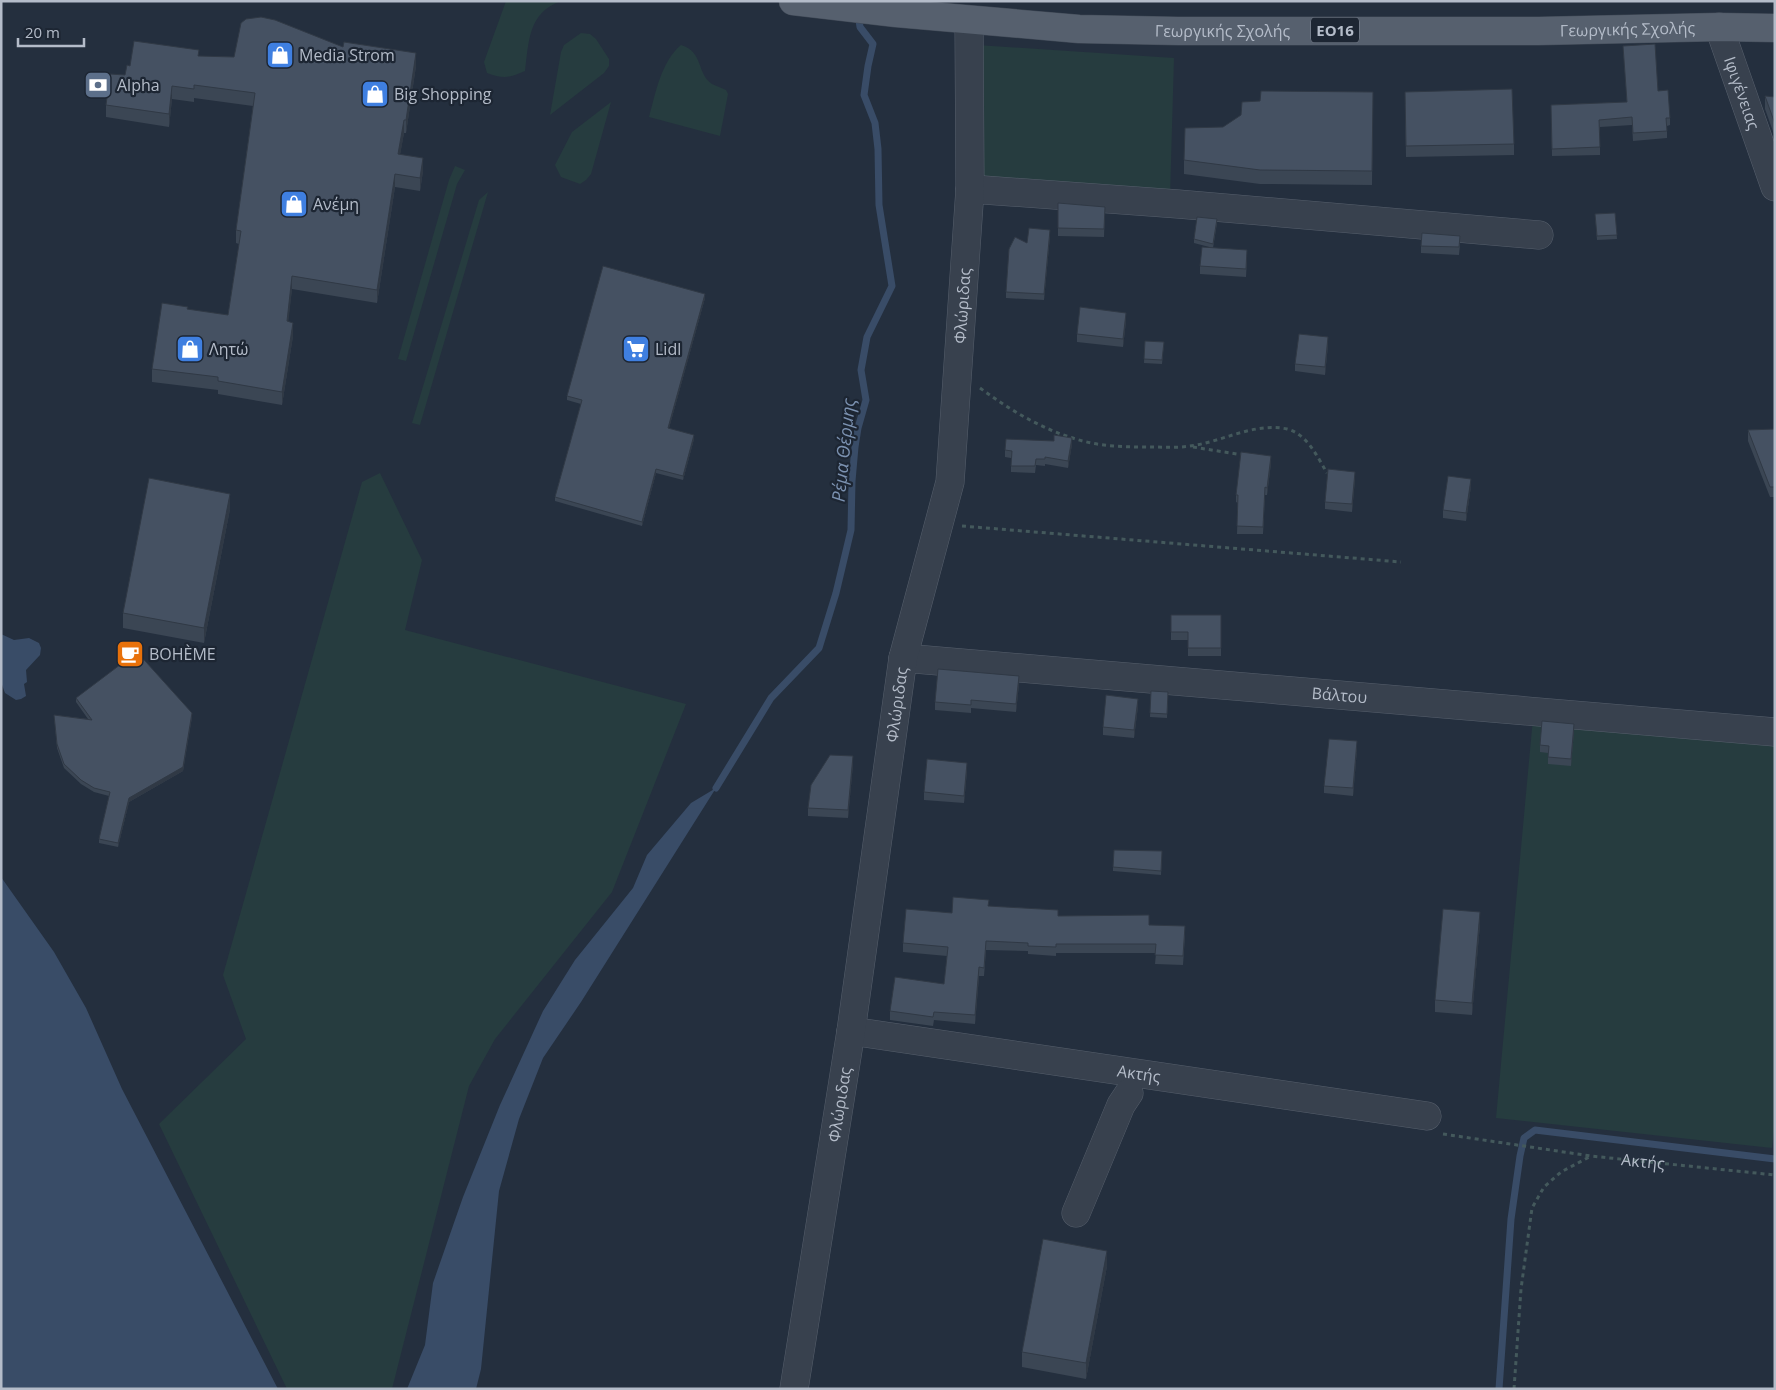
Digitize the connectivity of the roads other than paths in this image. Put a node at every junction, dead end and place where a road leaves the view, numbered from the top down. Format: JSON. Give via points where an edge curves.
{"nodes":[{"id":1,"x":806,"y":3,"type":"edge"},
{"id":2,"x":969,"y":20,"type":"junction"},
{"id":3,"x":1719,"y":28,"type":"junction"},
{"id":4,"x":1775,"y":28,"type":"edge"},
{"id":5,"x":1775,"y":188,"type":"edge"},
{"id":6,"x":970,"y":189,"type":"junction"},
{"id":7,"x":1538,"y":236,"type":"dead end"},
{"id":8,"x":903,"y":658,"type":"junction"},
{"id":9,"x":1775,"y":732,"type":"edge"},
{"id":10,"x":851,"y":1031,"type":"junction"},
{"id":11,"x":1129,"y":1093,"type":"dead end"},
{"id":12,"x":1427,"y":1116,"type":"dead end"},
{"id":13,"x":1076,"y":1213,"type":"dead end"},
{"id":14,"x":794,"y":1389,"type":"edge"}],
"edges":[{"from":1,"to":2,"type":"main road","name":"Γεωργικής Σχολής","number":"ΕΟ16"},
{"from":2,"to":3,"type":"main road","name":"Γεωργικής Σχολής","number":"ΕΟ16","via":[[1079,29],[1178,31]]},
{"from":2,"to":6,"type":"street","name":"Φλώριδας"},
{"from":3,"to":4,"type":"main road","name":"Γεωργικής Σχολής","number":"ΕΟ16"},
{"from":3,"to":5,"type":"street","name":"Ιφιγένειας"},
{"from":6,"to":7,"type":"street"},
{"from":6,"to":8,"type":"street","name":"Φλώριδας","via":[[950,482]]},
{"from":8,"to":9,"type":"street","name":"Βάλτου"},
{"from":8,"to":10,"type":"street","name":"Φλώριδας"},
{"from":10,"to":12,"type":"street","name":"Ακτής"},
{"from":10,"to":14,"type":"street","name":"Φλώριδας"},
{"from":11,"to":13,"type":"street"}]}
